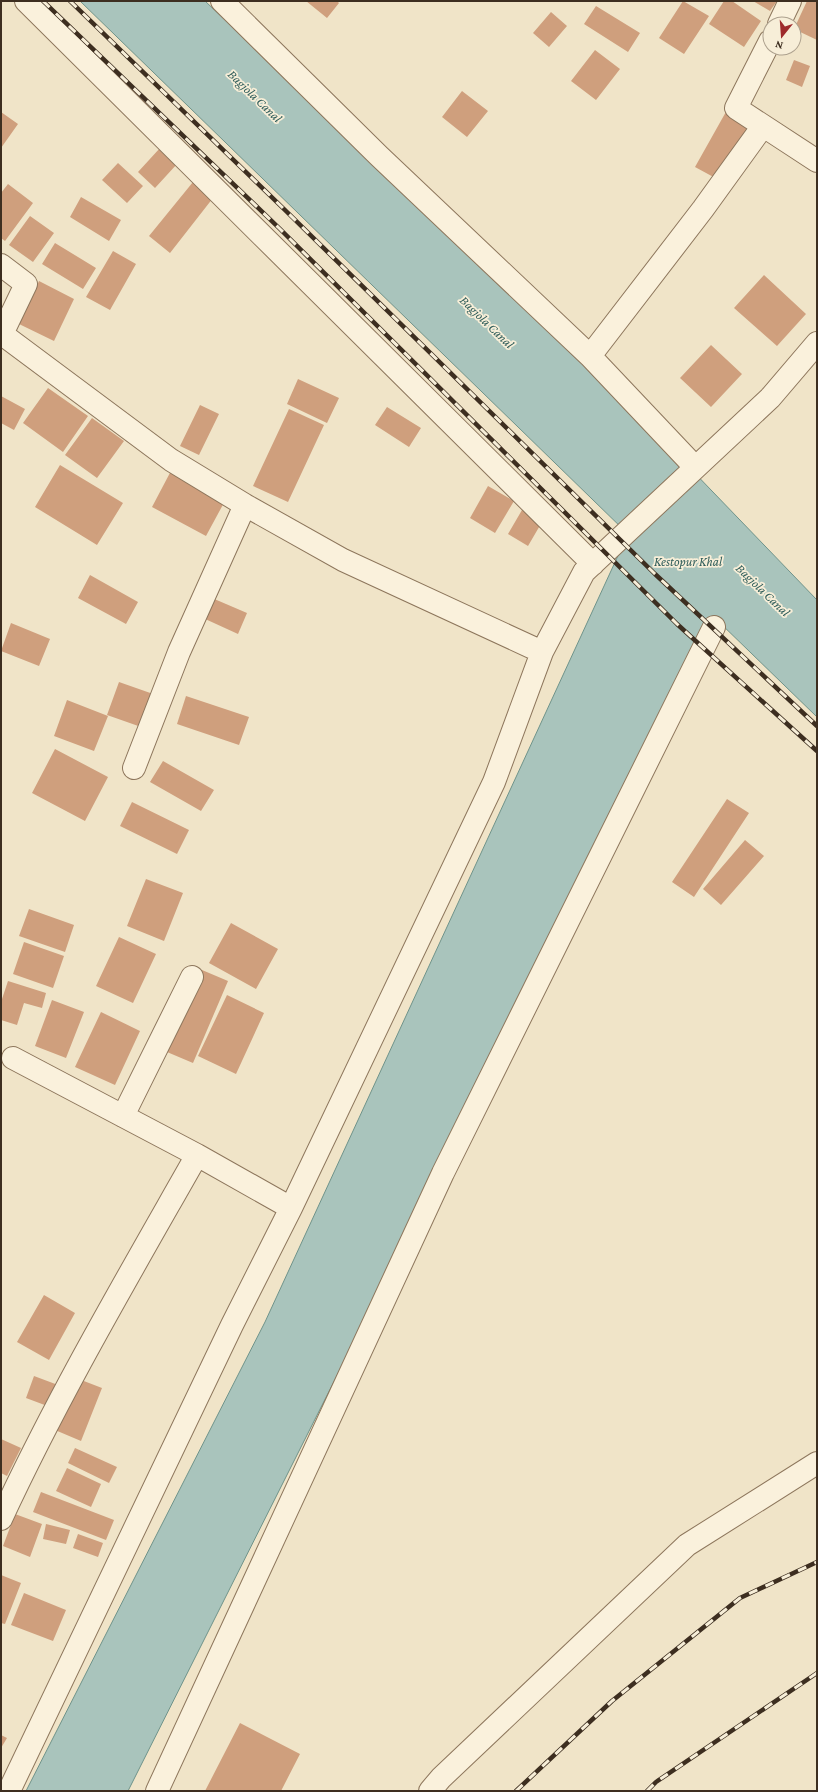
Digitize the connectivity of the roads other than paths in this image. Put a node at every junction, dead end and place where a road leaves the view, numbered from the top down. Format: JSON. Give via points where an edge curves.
{"nodes":[{"id":1,"x":26,"y":1,"type":"edge"},
{"id":2,"x":222,"y":1,"type":"edge"},
{"id":3,"x":790,"y":1,"type":"edge"},
{"id":4,"x":783,"y":16,"type":"edge"},
{"id":5,"x":762,"y":56,"type":"edge"},
{"id":6,"x":763,"y":126,"type":"junction"},
{"id":7,"x":817,"y":161,"type":"edge"},
{"id":8,"x":1,"y":265,"type":"edge"},
{"id":9,"x":2,"y":335,"type":"edge"},
{"id":10,"x":817,"y":343,"type":"edge"},
{"id":11,"x":590,"y":356,"type":"junction"},
{"id":12,"x":695,"y":467,"type":"junction"},
{"id":13,"x":244,"y":505,"type":"junction"},
{"id":14,"x":597,"y":560,"type":"junction"},
{"id":15,"x":714,"y":627,"type":"dead end"},
{"id":16,"x":542,"y":652,"type":"junction"},
{"id":17,"x":134,"y":768,"type":"dead end"},
{"id":18,"x":192,"y":977,"type":"dead end"},
{"id":19,"x":13,"y":1058,"type":"dead end"},
{"id":20,"x":123,"y":1116,"type":"junction"},
{"id":21,"x":198,"y":1154,"type":"junction"},
{"id":22,"x":291,"y":1208,"type":"junction"},
{"id":23,"x":817,"y":1463,"type":"edge"},
{"id":24,"x":1,"y":1519,"type":"edge"},
{"id":25,"x":9,"y":1791,"type":"edge"},
{"id":26,"x":157,"y":1791,"type":"edge"},
{"id":27,"x":430,"y":1791,"type":"edge"}],
"edges":[{"from":1,"to":14,"type":"street"},
{"from":2,"to":11,"type":"street","via":[[379,156]]},
{"from":3,"to":4,"type":"street"},
{"from":5,"to":6,"type":"street","via":[[736,108]]},
{"from":6,"to":7,"type":"street"},
{"from":6,"to":11,"type":"street","via":[[703,210]]},
{"from":8,"to":9,"type":"street","via":[[26,284]]},
{"from":9,"to":13,"type":"street","via":[[171,460]]},
{"from":10,"to":12,"type":"street","via":[[770,398]]},
{"from":11,"to":12,"type":"street"},
{"from":12,"to":14,"type":"street"},
{"from":13,"to":16,"type":"street","via":[[343,560]]},
{"from":13,"to":17,"type":"street","via":[[179,652]]},
{"from":14,"to":16,"type":"street","via":[[584,572]]},
{"from":15,"to":26,"type":"street","via":[[444,1173]]},
{"from":16,"to":22,"type":"street","via":[[494,782]]},
{"from":18,"to":20,"type":"street"},
{"from":19,"to":20,"type":"street"},
{"from":20,"to":21,"type":"street"},
{"from":21,"to":22,"type":"street"},
{"from":21,"to":24,"type":"street","via":[[70,1377]]},
{"from":22,"to":25,"type":"street","via":[[232,1325]]},
{"from":23,"to":27,"type":"street","via":[[687,1545]]}]}
